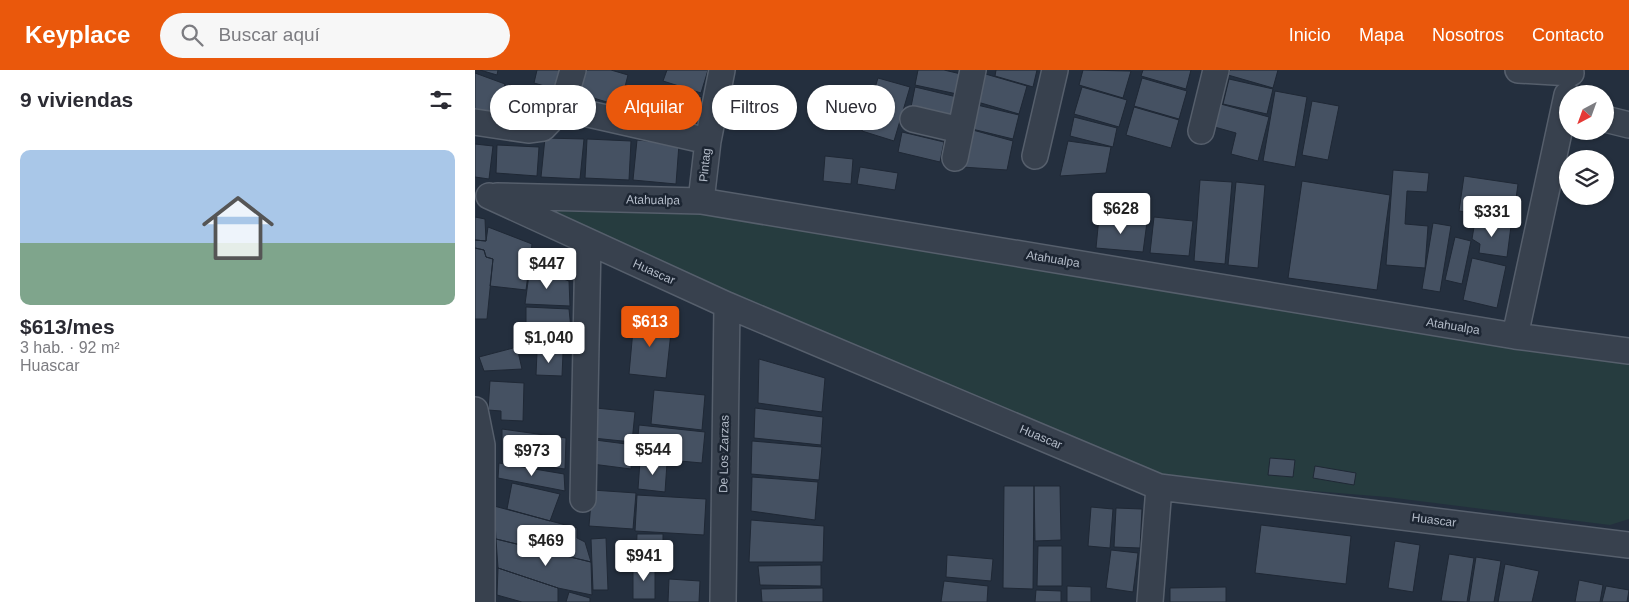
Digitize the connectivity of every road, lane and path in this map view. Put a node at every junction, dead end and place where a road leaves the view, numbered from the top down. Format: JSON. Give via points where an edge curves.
{"nodes":[{"id":1,"x":573,"y":70,"type":"edge"},
{"id":2,"x":722,"y":70,"type":"edge"},
{"id":3,"x":973,"y":70,"type":"edge"},
{"id":4,"x":1055,"y":70,"type":"edge"},
{"id":5,"x":1216,"y":70,"type":"edge"},
{"id":6,"x":1517,"y":70,"type":"edge"},
{"id":7,"x":569,"y":85,"type":"edge"},
{"id":8,"x":1559,"y":88,"type":"edge"},
{"id":9,"x":596,"y":116,"type":"edge"},
{"id":10,"x":913,"y":119,"type":"dead end"},
{"id":11,"x":1614,"y":121,"type":"edge"},
{"id":12,"x":475,"y":122,"type":"edge"},
{"id":13,"x":490,"y":124,"type":"edge"},
{"id":14,"x":1629,"y":125,"type":"edge"},
{"id":15,"x":960,"y":130,"type":"junction"},
{"id":16,"x":1201,"y":130,"type":"dead end"},
{"id":17,"x":1559,"y":133,"type":"edge"},
{"id":18,"x":708,"y":141,"type":"junction"},
{"id":19,"x":1035,"y":156,"type":"dead end"},
{"id":20,"x":955,"y":158,"type":"dead end"},
{"id":21,"x":482,"y":196,"type":"edge"},
{"id":22,"x":701,"y":201,"type":"junction"},
{"id":23,"x":588,"y":242,"type":"junction"},
{"id":24,"x":727,"y":305,"type":"junction"},
{"id":25,"x":1515,"y":336,"type":"junction"},
{"id":26,"x":1629,"y":351,"type":"edge"},
{"id":27,"x":475,"y":410,"type":"edge"},
{"id":28,"x":1159,"y":487,"type":"junction"},
{"id":29,"x":583,"y":499,"type":"dead end"},
{"id":30,"x":1629,"y":545,"type":"edge"},
{"id":31,"x":482,"y":602,"type":"edge"},
{"id":32,"x":723,"y":602,"type":"edge"},
{"id":33,"x":1150,"y":602,"type":"edge"}],
"edges":[{"from":1,"to":7,"type":"street"},
{"from":2,"to":18,"type":"street","name":"Pintag"},
{"from":3,"to":15,"type":"street"},
{"from":4,"to":19,"type":"street"},
{"from":5,"to":16,"type":"street"},
{"from":6,"to":8,"type":"street"},
{"from":9,"to":18,"type":"street"},
{"from":10,"to":15,"type":"street"},
{"from":11,"to":14,"type":"street"},
{"from":12,"to":13,"type":"street"},
{"from":15,"to":20,"type":"street"},
{"from":17,"to":25,"type":"street"},
{"from":18,"to":22,"type":"street","name":"Pintag"},
{"from":21,"to":22,"type":"street","name":"Atahualpa"},
{"from":21,"to":23,"type":"street","name":"Huascar"},
{"from":22,"to":25,"type":"street","name":"Atahualpa"},
{"from":23,"to":24,"type":"street","name":"Huascar"},
{"from":23,"to":29,"type":"street"},
{"from":24,"to":28,"type":"street","name":"Huascar"},
{"from":24,"to":32,"type":"street","name":"De Los Zarzas"},
{"from":25,"to":26,"type":"street","name":"Atahualpa"},
{"from":27,"to":31,"type":"street","via":[[482,445]]},
{"from":28,"to":30,"type":"street","name":"Huascar"},
{"from":28,"to":33,"type":"street"}]}
